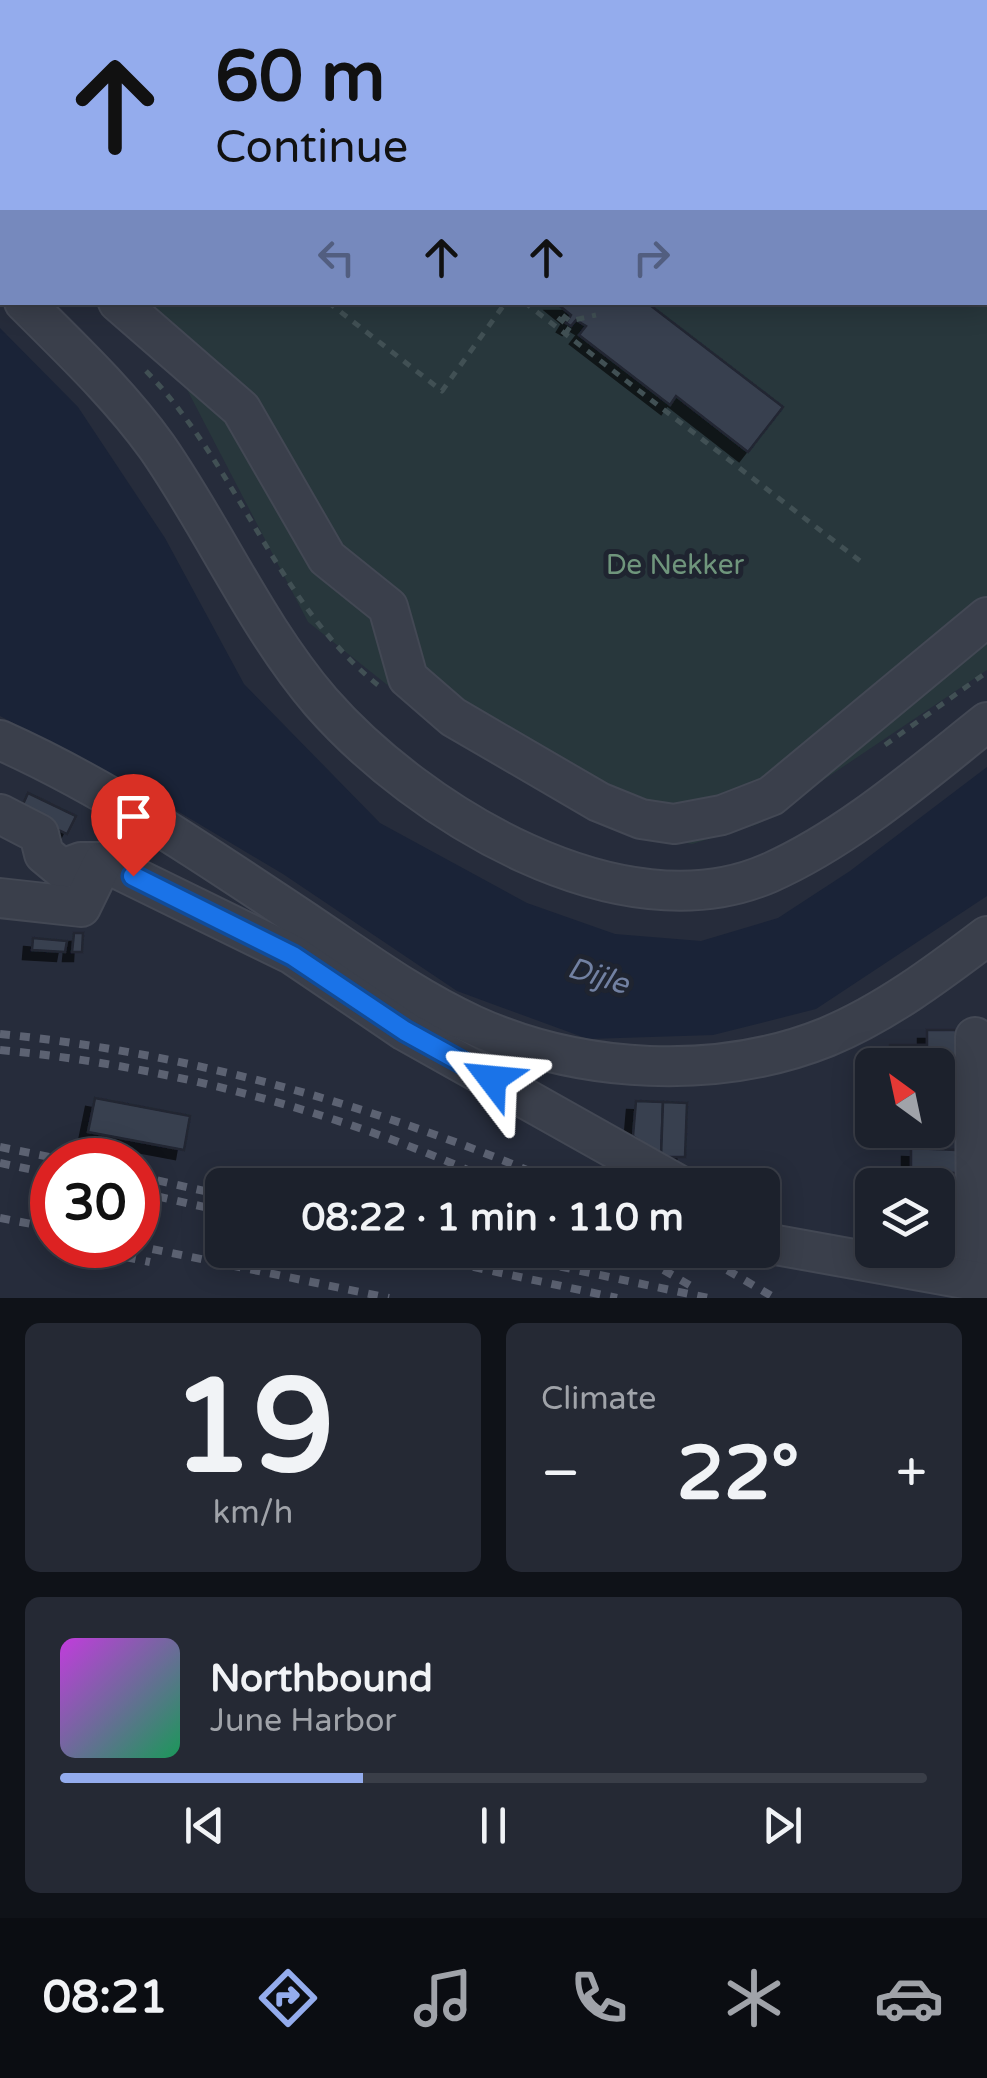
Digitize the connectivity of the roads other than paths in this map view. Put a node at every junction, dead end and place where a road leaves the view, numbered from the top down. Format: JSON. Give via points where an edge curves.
{"nodes":[{"id":1,"x":27,"y":305,"type":"edge"},
{"id":2,"x":121,"y":305,"type":"edge"},
{"id":3,"x":987,"y":618,"type":"edge"},
{"id":4,"x":987,"y":722,"type":"edge"},
{"id":5,"x":0,"y":740,"type":"edge"},
{"id":6,"x":0,"y":814,"type":"edge"},
{"id":7,"x":102,"y":862,"type":"junction"},
{"id":8,"x":0,"y":898,"type":"edge"},
{"id":9,"x":987,"y":936,"type":"edge"},
{"id":10,"x":412,"y":1014,"type":"junction"},
{"id":11,"x":975,"y":1037,"type":"dead end"},
{"id":12,"x":652,"y":1168,"type":"edge"},
{"id":13,"x":780,"y":1246,"type":"edge"},
{"id":14,"x":982,"y":1282,"type":"edge"}],
"edges":[{"from":1,"to":4,"type":"street","via":[[156,446],[319,700],[368,750],[505,844],[638,890],[703,891],[768,874],[831,838]]},
{"from":2,"to":3,"type":"street","via":[[241,409],[327,558],[388,607],[408,678],[453,718],[641,819],[674,824],[771,796]]},
{"from":5,"to":10,"type":"street","via":[[202,853]]},
{"from":6,"to":7,"type":"street","via":[[39,834],[44,854],[62,870]]},
{"from":7,"to":8,"type":"street","via":[[82,907]]},
{"from":7,"to":10,"type":"street"},
{"from":9,"to":10,"type":"street","via":[[893,1002],[830,1036],[776,1055],[703,1065],[584,1058]]},
{"from":10,"to":12,"type":"street"},
{"from":11,"to":14,"type":"street"},
{"from":13,"to":14,"type":"street"}]}
